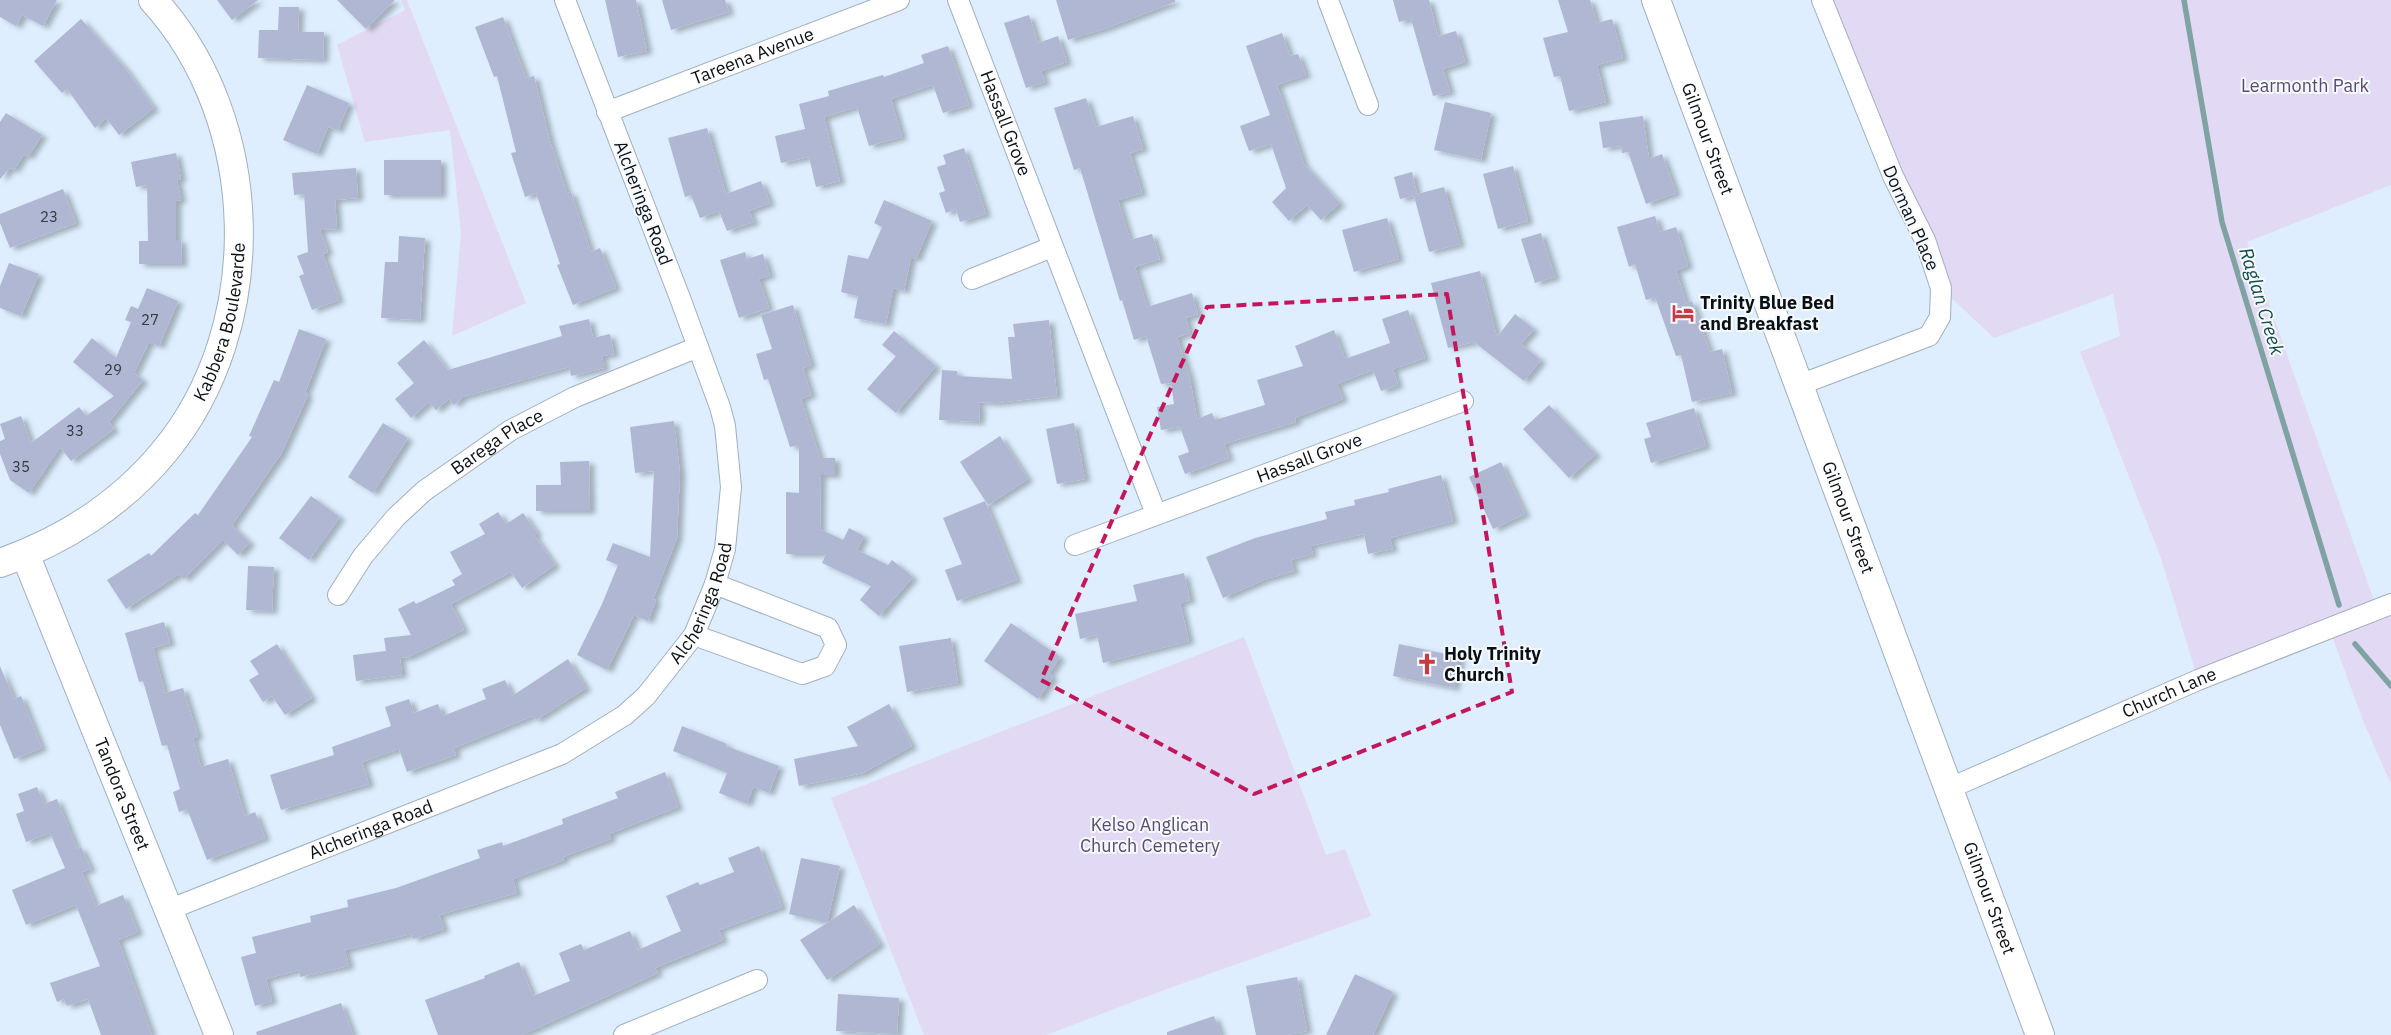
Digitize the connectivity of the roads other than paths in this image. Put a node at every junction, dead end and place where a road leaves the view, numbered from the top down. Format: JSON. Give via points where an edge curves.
{"nodes":[{"id":1,"x":153,"y":0,"type":"edge"},
{"id":2,"x":565,"y":0,"type":"edge"},
{"id":3,"x":899,"y":0,"type":"edge"},
{"id":4,"x":958,"y":0,"type":"edge"},
{"id":5,"x":1328,"y":0,"type":"edge"},
{"id":6,"x":1656,"y":0,"type":"edge"},
{"id":7,"x":1822,"y":0,"type":"edge"},
{"id":8,"x":1368,"y":105,"type":"dead end"},
{"id":9,"x":607,"y":112,"type":"junction"},
{"id":10,"x":1052,"y":248,"type":"junction"},
{"id":11,"x":972,"y":279,"type":"dead end"},
{"id":12,"x":698,"y":347,"type":"junction"},
{"id":13,"x":1799,"y":385,"type":"junction"},
{"id":14,"x":1463,"y":401,"type":"dead end"},
{"id":15,"x":1156,"y":514,"type":"junction"},
{"id":16,"x":1075,"y":545,"type":"dead end"},
{"id":17,"x":12,"y":558,"type":"edge"},
{"id":18,"x":715,"y":584,"type":"junction"},
{"id":19,"x":338,"y":595,"type":"dead end"},
{"id":20,"x":2391,"y":604,"type":"edge"},
{"id":21,"x":694,"y":635,"type":"junction"},
{"id":22,"x":1950,"y":788,"type":"junction"},
{"id":23,"x":168,"y":910,"type":"junction"},
{"id":24,"x":758,"y":980,"type":"dead end"},
{"id":25,"x":219,"y":1035,"type":"edge"},
{"id":26,"x":624,"y":1035,"type":"edge"},
{"id":27,"x":2040,"y":1035,"type":"edge"}],
"edges":[{"from":1,"to":17,"type":"street","name":"Kabbera Boulevarde","via":[[193,56],[216,104],[232,154],[240,237],[236,284],[226,332],[208,381],[188,420],[164,453],[135,483],[90,520]]},
{"from":2,"to":9,"type":"street","name":"Alcheringa Road"},
{"from":3,"to":9,"type":"street","name":"Tareena Avenue"},
{"from":4,"to":10,"type":"street","name":"Hassall Grove"},
{"from":5,"to":8,"type":"street"},
{"from":6,"to":13,"type":"street","name":"Gilmour Street"},
{"from":7,"to":13,"type":"street","name":"Dorman Place","via":[[1893,176],[1925,240],[1941,288],[1940,317],[1929,336]]},
{"from":9,"to":12,"type":"street","name":"Alcheringa Road"},
{"from":10,"to":11,"type":"street"},
{"from":10,"to":15,"type":"street","name":"Hassall Grove"},
{"from":12,"to":18,"type":"street","name":"Alcheringa Road","via":[[725,426],[731,487],[725,549]]},
{"from":12,"to":19,"type":"street","name":"Barega Place","via":[[576,397],[511,430],[424,491],[396,517],[363,556]]},
{"from":13,"to":22,"type":"street","name":"Gilmour Street"},
{"from":14,"to":15,"type":"street","name":"Hassall Grove"},
{"from":15,"to":16,"type":"street","name":"Hassall Grove"},
{"from":17,"to":23,"type":"street","name":"Tandora Street"},
{"from":18,"to":21,"type":"street","name":"Alcheringa Road"},
{"from":18,"to":21,"type":"street","via":[[828,628],[836,645],[825,666],[802,674]]},
{"from":20,"to":22,"type":"street","name":"Church Lane","via":[[2198,680]]},
{"from":21,"to":23,"type":"street","name":"Alcheringa Road","via":[[646,696],[626,715],[562,754]]},
{"from":22,"to":27,"type":"street","name":"Gilmour Street"},
{"from":23,"to":25,"type":"street","name":"Tandora Street"},
{"from":24,"to":26,"type":"street"}]}
